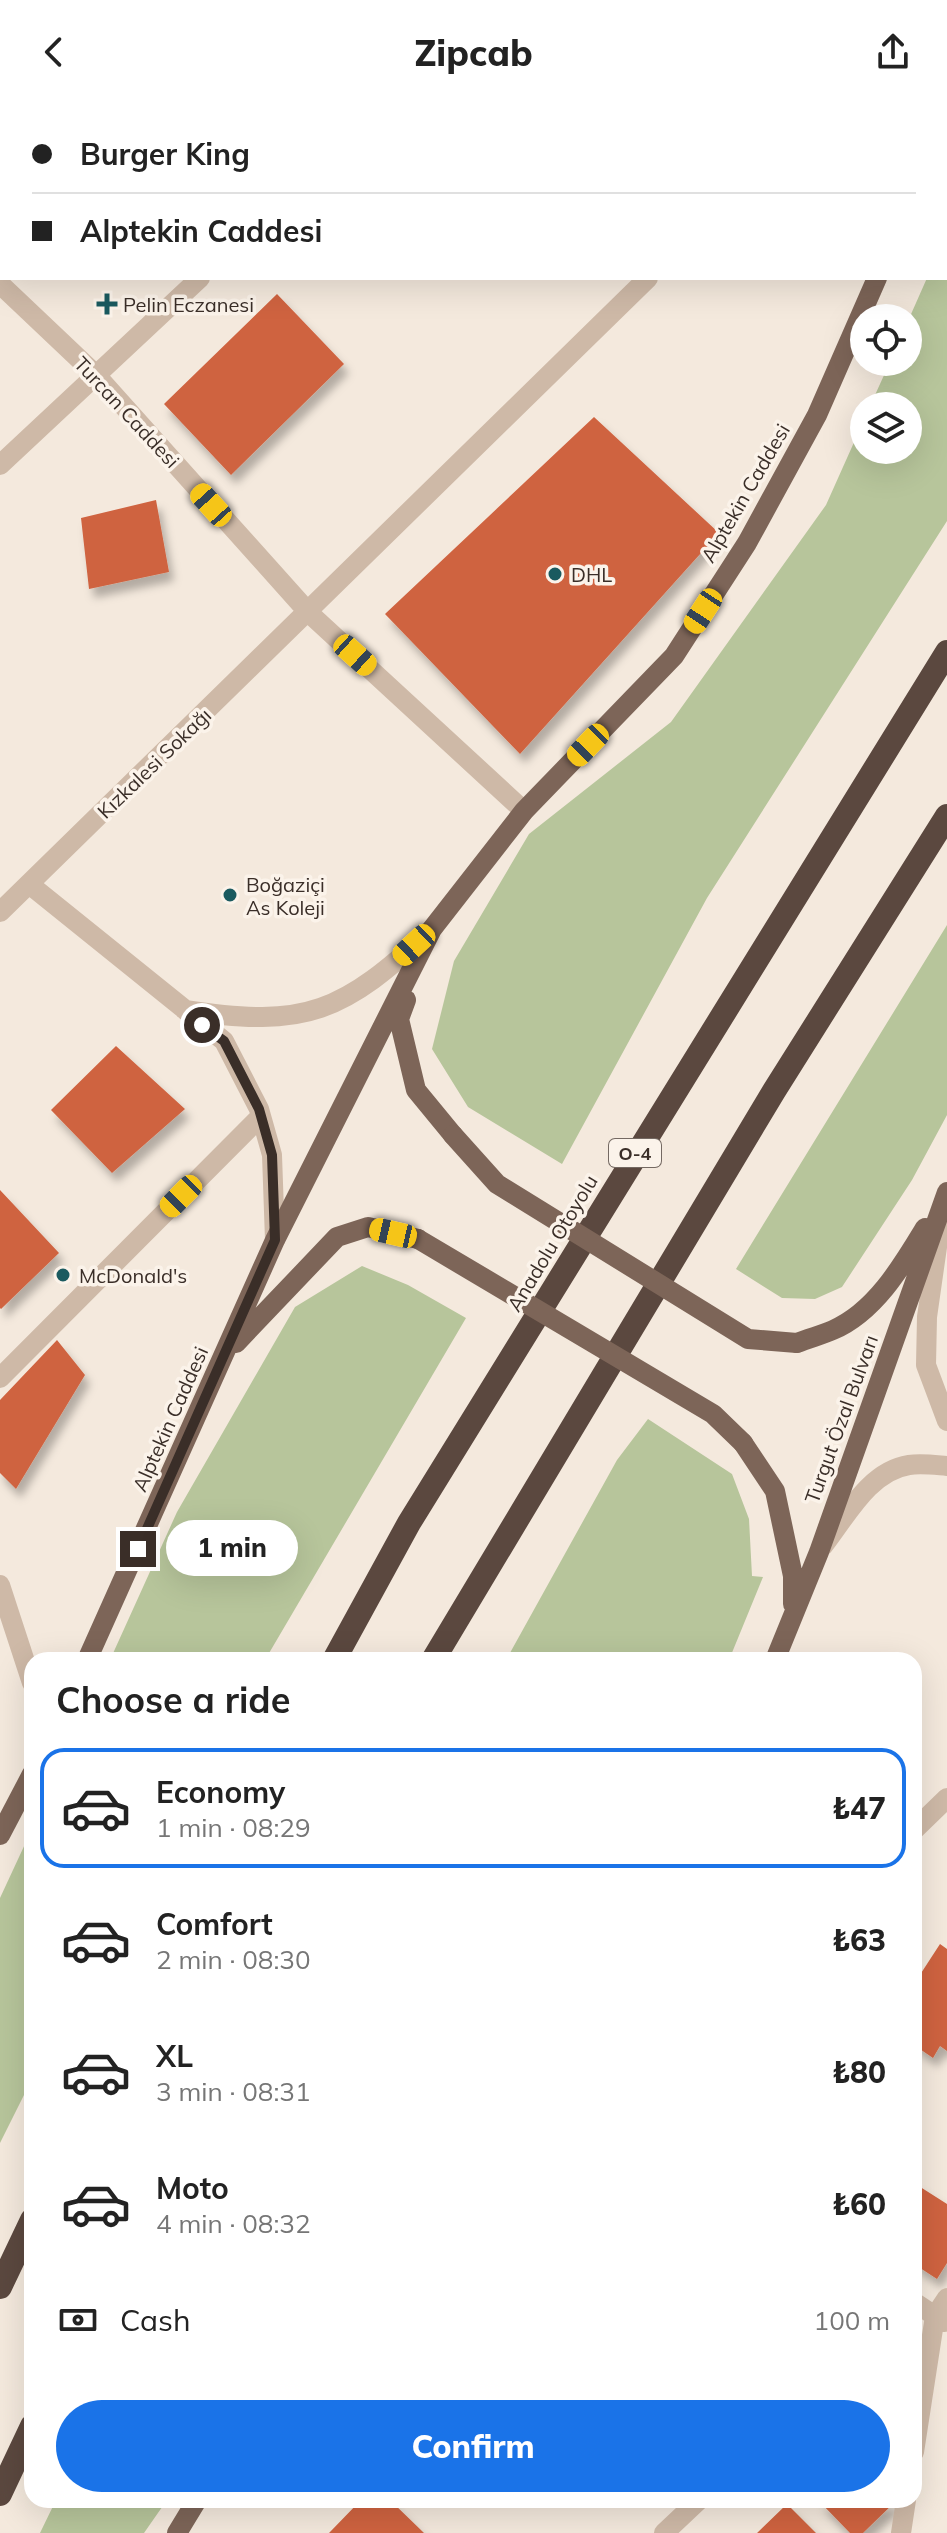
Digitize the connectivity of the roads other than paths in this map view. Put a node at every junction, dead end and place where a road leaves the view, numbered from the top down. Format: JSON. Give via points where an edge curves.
{"nodes":[{"id":1,"x":198,"y":280,"type":"edge"},
{"id":2,"x":646,"y":280,"type":"edge"},
{"id":3,"x":876,"y":280,"type":"edge"},
{"id":4,"x":0,"y":284,"type":"edge"},
{"id":5,"x":95,"y":374,"type":"junction"},
{"id":6,"x":0,"y":465,"type":"edge"},
{"id":7,"x":309,"y":613,"type":"junction"},
{"id":8,"x":947,"y":652,"type":"edge"},
{"id":9,"x":524,"y":811,"type":"junction"},
{"id":10,"x":947,"y":816,"type":"edge"},
{"id":11,"x":29,"y":884,"type":"junction"},
{"id":12,"x":0,"y":912,"type":"edge"},
{"id":13,"x":432,"y":929,"type":"junction"},
{"id":14,"x":181,"y":1009,"type":"junction"},
{"id":15,"x":261,"y":1116,"type":"junction"},
{"id":16,"x":945,"y":1195,"type":"edge"},
{"id":17,"x":275,"y":1240,"type":"junction"},
{"id":18,"x":226,"y":1354,"type":"junction"},
{"id":19,"x":0,"y":1378,"type":"edge"},
{"id":20,"x":947,"y":1421,"type":"edge"},
{"id":21,"x":947,"y":1466,"type":"edge"},
{"id":22,"x":819,"y":1552,"type":"junction"},
{"id":23,"x":0,"y":1585,"type":"edge"},
{"id":24,"x":793,"y":1620,"type":"junction"},
{"id":25,"x":91,"y":1652,"type":"edge"},
{"id":26,"x":338,"y":1652,"type":"edge"},
{"id":27,"x":438,"y":1652,"type":"edge"},
{"id":28,"x":779,"y":1652,"type":"edge"},
{"id":29,"x":24,"y":1658,"type":"edge"},
{"id":30,"x":24,"y":1789,"type":"edge"},
{"id":31,"x":947,"y":1798,"type":"edge"},
{"id":32,"x":922,"y":1822,"type":"edge"},
{"id":33,"x":0,"y":1835,"type":"edge"},
{"id":34,"x":24,"y":2237,"type":"edge"},
{"id":35,"x":0,"y":2287,"type":"edge"},
{"id":36,"x":947,"y":2298,"type":"edge"},
{"id":37,"x":922,"y":2307,"type":"edge"},
{"id":38,"x":941,"y":2320,"type":"edge"},
{"id":39,"x":922,"y":2413,"type":"edge"},
{"id":40,"x":24,"y":2443,"type":"edge"},
{"id":41,"x":0,"y":2494,"type":"edge"},
{"id":42,"x":192,"y":2508,"type":"edge"},
{"id":43,"x":691,"y":2508,"type":"edge"},
{"id":44,"x":905,"y":2508,"type":"edge"},
{"id":45,"x":177,"y":2533,"type":"edge"},
{"id":46,"x":664,"y":2533,"type":"edge"},
{"id":47,"x":901,"y":2533,"type":"edge"}],
"edges":[{"from":1,"to":5,"type":"street"},
{"from":2,"to":7,"type":"street","name":"Kızkalesi Sokağı"},
{"from":3,"to":9,"type":"main road","name":"Alptekin Caddesi","via":[[817,415],[747,543],[674,656]]},
{"from":4,"to":5,"type":"street","name":"Turcan Caddesi"},
{"from":5,"to":6,"type":"street"},
{"from":5,"to":7,"type":"street","name":"Turcan Caddesi"},
{"from":7,"to":9,"type":"street","name":"Turcan Caddesi"},
{"from":7,"to":11,"type":"street","name":"Kızkalesi Sokağı"},
{"from":8,"to":26,"type":"highway","name":"Anadolu Otoyolu","number":"O-4","via":[[409,1523]]},
{"from":9,"to":13,"type":"main road","name":"Alptekin Caddesi"},
{"from":10,"to":27,"type":"highway","via":[[766,1104]]},
{"from":11,"to":12,"type":"street","name":"Kızkalesi Sokağı"},
{"from":11,"to":14,"type":"street"},
{"from":13,"to":14,"type":"street","via":[[379,978],[335,1005],[283,1017],[242,1019]]},
{"from":13,"to":16,"type":"main road","bridge":true,"via":[[399,1019],[416,1090],[497,1184],[748,1339],[797,1343],[832,1331],[862,1311],[896,1274]]},
{"from":13,"to":17,"type":"main road","name":"Alptekin Caddesi"},
{"from":14,"to":15,"type":"street","via":[[224,1041]]},
{"from":15,"to":17,"type":"street","via":[[272,1155]]},
{"from":15,"to":19,"type":"street"},
{"from":16,"to":20,"type":"street","via":[[927,1317],[926,1365]]},
{"from":16,"to":22,"type":"main road","name":"Turgut Özal Bulvarı"},
{"from":17,"to":18,"type":"main road","name":"Alptekin Caddesi"},
{"from":18,"to":24,"type":"main road","bridge":true,"via":[[337,1237],[368,1227],[418,1239],[713,1414],[743,1443],[775,1491],[793,1576]]},
{"from":18,"to":25,"type":"main road","name":"Alptekin Caddesi"},
{"from":21,"to":22,"type":"street","via":[[910,1464],[872,1483]]},
{"from":22,"to":24,"type":"main road","name":"Turgut Özal Bulvarı"},
{"from":23,"to":29,"type":"street"},
{"from":24,"to":28,"type":"main road","name":"Turgut Özal Bulvarı"},
{"from":30,"to":33,"type":"main road"},
{"from":31,"to":32,"type":"street"},
{"from":34,"to":35,"type":"highway"},
{"from":36,"to":38,"type":"street"},
{"from":37,"to":38,"type":"street"},
{"from":38,"to":39,"type":"street"},
{"from":40,"to":41,"type":"highway"},
{"from":42,"to":45,"type":"main road"},
{"from":43,"to":46,"type":"street"},
{"from":44,"to":47,"type":"street"}]}
